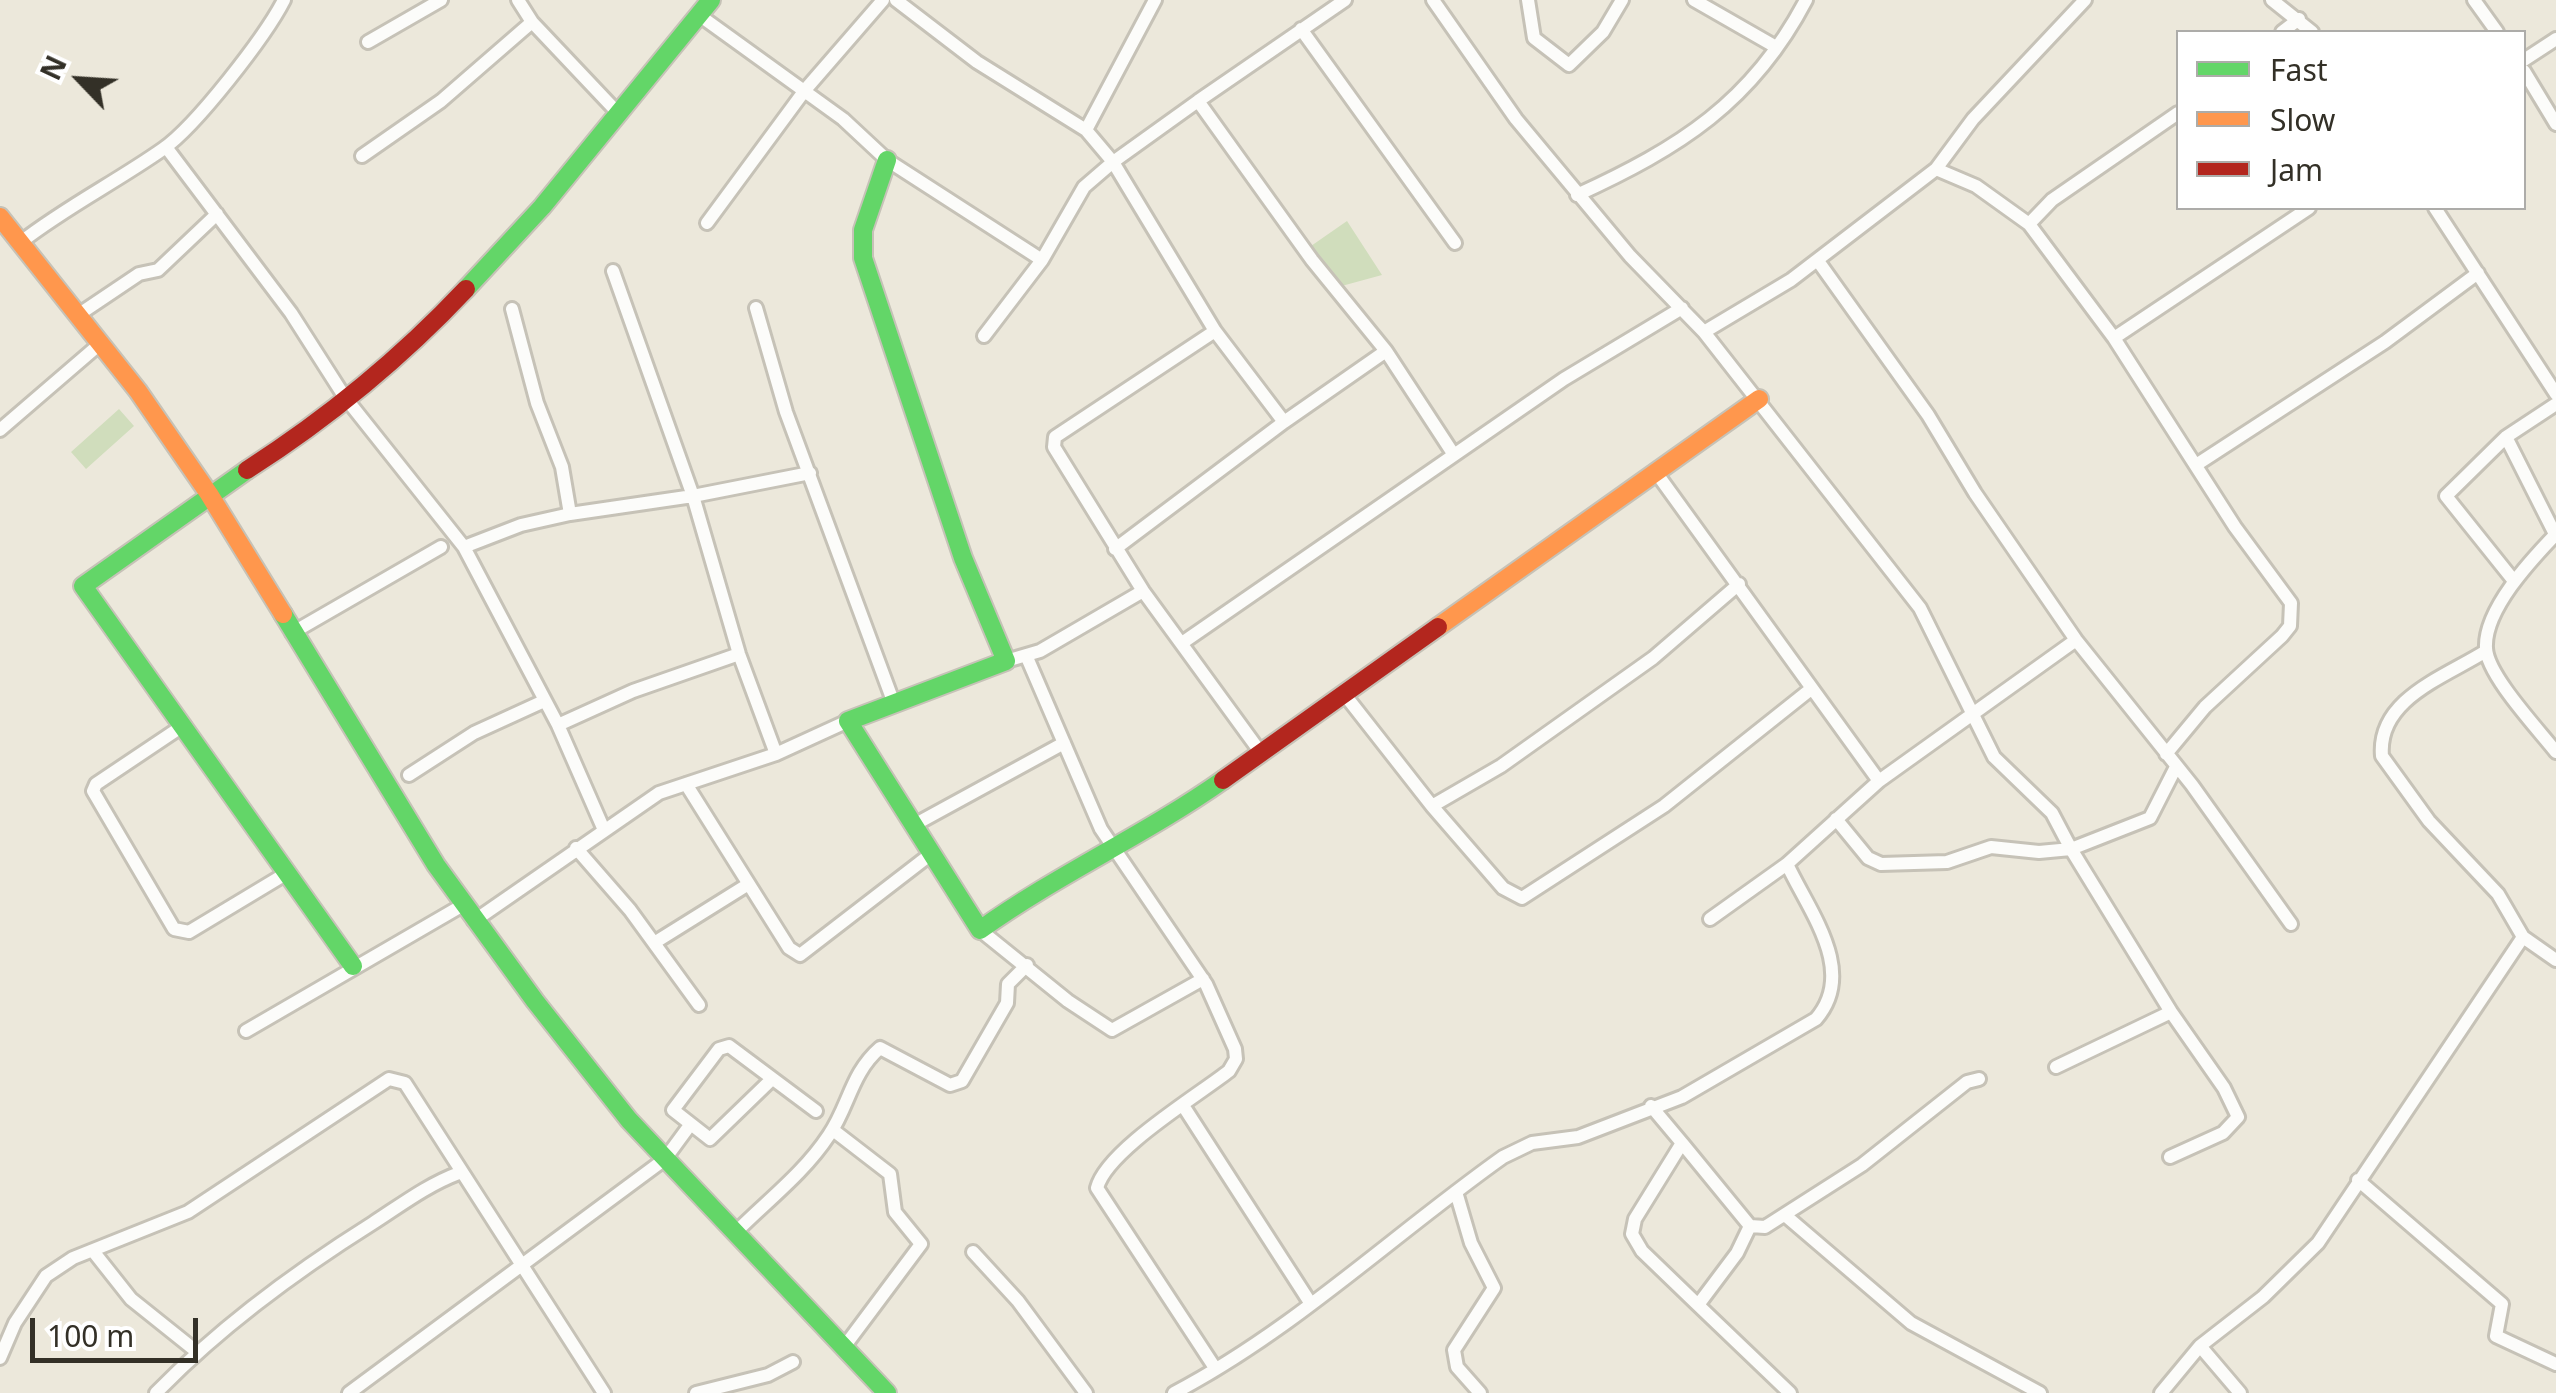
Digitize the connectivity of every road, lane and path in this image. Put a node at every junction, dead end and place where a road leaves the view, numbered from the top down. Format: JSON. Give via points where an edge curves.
{"nodes":[{"id":1,"x":284,"y":0,"type":"edge"},
{"id":2,"x":441,"y":0,"type":"edge"},
{"id":3,"x":711,"y":0,"type":"edge"},
{"id":4,"x":883,"y":0,"type":"edge"},
{"id":5,"x":896,"y":0,"type":"edge"},
{"id":6,"x":1156,"y":0,"type":"edge"},
{"id":7,"x":1345,"y":0,"type":"edge"},
{"id":8,"x":1433,"y":0,"type":"edge"},
{"id":9,"x":1528,"y":0,"type":"edge"},
{"id":10,"x":1622,"y":0,"type":"edge"},
{"id":11,"x":1694,"y":0,"type":"edge"},
{"id":12,"x":1806,"y":0,"type":"edge"},
{"id":13,"x":2086,"y":0,"type":"edge"},
{"id":14,"x":2272,"y":0,"type":"edge"},
{"id":15,"x":2474,"y":0,"type":"edge"},
{"id":16,"x":524,"y":2,"type":"edge"},
{"id":17,"x":698,"y":15,"type":"junction"},
{"id":18,"x":2299,"y":19,"type":"junction"},
{"id":19,"x":532,"y":22,"type":"junction"},
{"id":20,"x":1301,"y":29,"type":"junction"},
{"id":21,"x":2285,"y":30,"type":"edge"},
{"id":22,"x":2310,"y":30,"type":"edge"},
{"id":23,"x":2496,"y":30,"type":"edge"},
{"id":24,"x":2556,"y":39,"type":"edge"},
{"id":25,"x":368,"y":42,"type":"dead end"},
{"id":26,"x":1776,"y":46,"type":"junction"},
{"id":27,"x":2526,"y":59,"type":"edge"},
{"id":28,"x":2526,"y":74,"type":"edge"},
{"id":29,"x":805,"y":90,"type":"junction"},
{"id":30,"x":1198,"y":101,"type":"junction"},
{"id":31,"x":618,"y":112,"type":"junction"},
{"id":32,"x":2176,"y":114,"type":"edge"},
{"id":33,"x":2556,"y":124,"type":"edge"},
{"id":34,"x":1086,"y":130,"type":"junction"},
{"id":35,"x":166,"y":148,"type":"junction"},
{"id":36,"x":362,"y":156,"type":"dead end"},
{"id":37,"x":887,"y":160,"type":"junction"},
{"id":38,"x":1113,"y":162,"type":"junction"},
{"id":39,"x":1936,"y":169,"type":"junction"},
{"id":40,"x":1578,"y":195,"type":"junction"},
{"id":41,"x":2306,"y":210,"type":"edge"},
{"id":42,"x":2436,"y":210,"type":"edge"},
{"id":43,"x":218,"y":214,"type":"junction"},
{"id":44,"x":0,"y":216,"type":"edge"},
{"id":45,"x":707,"y":222,"type":"dead end"},
{"id":46,"x":2029,"y":224,"type":"junction"},
{"id":47,"x":20,"y":242,"type":"junction"},
{"id":48,"x":1455,"y":244,"type":"dead end"},
{"id":49,"x":1042,"y":260,"type":"junction"},
{"id":50,"x":1818,"y":261,"type":"junction"},
{"id":51,"x":612,"y":271,"type":"dead end"},
{"id":52,"x":2478,"y":273,"type":"junction"},
{"id":53,"x":756,"y":308,"type":"dead end"},
{"id":54,"x":1682,"y":308,"type":"junction"},
{"id":55,"x":512,"y":309,"type":"dead end"},
{"id":56,"x":78,"y":315,"type":"junction"},
{"id":57,"x":1215,"y":331,"type":"junction"},
{"id":58,"x":1704,"y":332,"type":"junction"},
{"id":59,"x":984,"y":336,"type":"dead end"},
{"id":60,"x":2114,"y":338,"type":"junction"},
{"id":61,"x":101,"y":342,"type":"junction"},
{"id":62,"x":1386,"y":352,"type":"junction"},
{"id":63,"x":2556,"y":394,"type":"edge"},
{"id":64,"x":344,"y":396,"type":"junction"},
{"id":65,"x":1759,"y":399,"type":"junction"},
{"id":66,"x":2556,"y":404,"type":"edge"},
{"id":67,"x":1284,"y":422,"type":"junction"},
{"id":68,"x":0,"y":430,"type":"edge"},
{"id":69,"x":2506,"y":437,"type":"junction"},
{"id":70,"x":1454,"y":455,"type":"junction"},
{"id":71,"x":2196,"y":465,"type":"junction"},
{"id":72,"x":1655,"y":471,"type":"junction"},
{"id":73,"x":810,"y":473,"type":"junction"},
{"id":74,"x":209,"y":494,"type":"junction"},
{"id":75,"x":693,"y":496,"type":"junction"},
{"id":76,"x":570,"y":514,"type":"junction"},
{"id":77,"x":2555,"y":536,"type":"edge"},
{"id":78,"x":441,"y":546,"type":"dead end"},
{"id":79,"x":464,"y":547,"type":"junction"},
{"id":80,"x":1116,"y":549,"type":"junction"},
{"id":81,"x":2514,"y":581,"type":"junction"},
{"id":82,"x":1739,"y":584,"type":"junction"},
{"id":83,"x":1143,"y":591,"type":"junction"},
{"id":84,"x":292,"y":633,"type":"junction"},
{"id":85,"x":2076,"y":640,"type":"junction"},
{"id":86,"x":1182,"y":643,"type":"junction"},
{"id":87,"x":2486,"y":651,"type":"junction"},
{"id":88,"x":738,"y":654,"type":"junction"},
{"id":89,"x":1026,"y":655,"type":"junction"},
{"id":90,"x":1006,"y":661,"type":"junction"},
{"id":91,"x":1811,"y":689,"type":"junction"},
{"id":92,"x":1345,"y":695,"type":"junction"},
{"id":93,"x":544,"y":701,"type":"junction"},
{"id":94,"x":893,"y":702,"type":"junction"},
{"id":95,"x":1971,"y":716,"type":"junction"},
{"id":96,"x":848,"y":721,"type":"junction"},
{"id":97,"x":184,"y":725,"type":"junction"},
{"id":98,"x":558,"y":726,"type":"junction"},
{"id":99,"x":1064,"y":742,"type":"junction"},
{"id":100,"x":2556,"y":752,"type":"edge"},
{"id":101,"x":1261,"y":753,"type":"junction"},
{"id":102,"x":776,"y":754,"type":"junction"},
{"id":103,"x":2166,"y":754,"type":"junction"},
{"id":104,"x":2176,"y":767,"type":"junction"},
{"id":105,"x":410,"y":774,"type":"dead end"},
{"id":106,"x":1878,"y":781,"type":"junction"},
{"id":107,"x":686,"y":784,"type":"junction"},
{"id":108,"x":1432,"y":806,"type":"junction"},
{"id":109,"x":1836,"y":819,"type":"junction"},
{"id":110,"x":914,"y":825,"type":"junction"},
{"id":111,"x":604,"y":830,"type":"junction"},
{"id":112,"x":1114,"y":847,"type":"junction"},
{"id":113,"x":576,"y":848,"type":"junction"},
{"id":114,"x":2072,"y":849,"type":"junction"},
{"id":115,"x":931,"y":854,"type":"junction"},
{"id":116,"x":1787,"y":864,"type":"junction"},
{"id":117,"x":288,"y":873,"type":"junction"},
{"id":118,"x":747,"y":884,"type":"junction"},
{"id":119,"x":462,"y":905,"type":"junction"},
{"id":120,"x":1710,"y":920,"type":"dead end"},
{"id":121,"x":474,"y":921,"type":"junction"},
{"id":122,"x":2292,"y":924,"type":"dead end"},
{"id":123,"x":980,"y":930,"type":"junction"},
{"id":124,"x":2522,"y":937,"type":"junction"},
{"id":125,"x":654,"y":943,"type":"junction"},
{"id":126,"x":2556,"y":960,"type":"edge"},
{"id":127,"x":1027,"y":965,"type":"junction"},
{"id":128,"x":353,"y":966,"type":"junction"},
{"id":129,"x":1203,"y":979,"type":"junction"},
{"id":130,"x":699,"y":1005,"type":"dead end"},
{"id":131,"x":2171,"y":1012,"type":"junction"},
{"id":132,"x":246,"y":1031,"type":"dead end"},
{"id":133,"x":2056,"y":1067,"type":"dead end"},
{"id":134,"x":772,"y":1079,"type":"junction"},
{"id":135,"x":1979,"y":1080,"type":"dead end"},
{"id":136,"x":1652,"y":1106,"type":"junction"},
{"id":137,"x":1184,"y":1107,"type":"junction"},
{"id":138,"x":816,"y":1112,"type":"dead end"},
{"id":139,"x":690,"y":1126,"type":"junction"},
{"id":140,"x":833,"y":1130,"type":"junction"},
{"id":141,"x":1682,"y":1142,"type":"junction"},
{"id":142,"x":2170,"y":1156,"type":"dead end"},
{"id":143,"x":665,"y":1159,"type":"junction"},
{"id":144,"x":458,"y":1172,"type":"junction"},
{"id":145,"x":2358,"y":1180,"type":"junction"},
{"id":146,"x":1456,"y":1192,"type":"junction"},
{"id":147,"x":1786,"y":1216,"type":"junction"},
{"id":148,"x":1750,"y":1226,"type":"junction"},
{"id":149,"x":736,"y":1232,"type":"junction"},
{"id":150,"x":93,"y":1250,"type":"junction"},
{"id":151,"x":972,"y":1252,"type":"dead end"},
{"id":152,"x":522,"y":1268,"type":"junction"},
{"id":153,"x":1311,"y":1304,"type":"junction"},
{"id":154,"x":1698,"y":1305,"type":"junction"},
{"id":155,"x":2200,"y":1346,"type":"junction"},
{"id":156,"x":844,"y":1347,"type":"junction"},
{"id":157,"x":196,"y":1351,"type":"junction"},
{"id":158,"x":0,"y":1358,"type":"edge"},
{"id":159,"x":794,"y":1362,"type":"dead end"},
{"id":160,"x":2556,"y":1364,"type":"edge"},
{"id":161,"x":1215,"y":1368,"type":"junction"},
{"id":162,"x":1179,"y":1392,"type":"edge"},
{"id":163,"x":156,"y":1393,"type":"edge"},
{"id":164,"x":350,"y":1393,"type":"edge"},
{"id":165,"x":604,"y":1393,"type":"edge"},
{"id":166,"x":696,"y":1393,"type":"edge"},
{"id":167,"x":887,"y":1393,"type":"edge"},
{"id":168,"x":1086,"y":1393,"type":"edge"},
{"id":169,"x":1480,"y":1393,"type":"edge"},
{"id":170,"x":1790,"y":1393,"type":"edge"},
{"id":171,"x":2040,"y":1393,"type":"edge"},
{"id":172,"x":2161,"y":1393,"type":"edge"},
{"id":173,"x":2240,"y":1393,"type":"edge"}],
"edges":[{"from":1,"to":35,"type":"street"},
{"from":2,"to":25,"type":"street"},
{"from":3,"to":17,"type":"street"},
{"from":4,"to":29,"type":"street"},
{"from":5,"to":34,"type":"street","via":[[989,70]]},
{"from":6,"to":34,"type":"street"},
{"from":7,"to":20,"type":"street"},
{"from":8,"to":40,"type":"street"},
{"from":9,"to":10,"type":"street","via":[[1534,38],[1569,65]]},
{"from":11,"to":26,"type":"street"},
{"from":12,"to":26,"type":"street"},
{"from":13,"to":39,"type":"street","via":[[1973,119]]},
{"from":14,"to":18,"type":"street"},
{"from":15,"to":23,"type":"street"},
{"from":16,"to":19,"type":"street"},
{"from":17,"to":29,"type":"street"},
{"from":17,"to":31,"type":"street"},
{"from":18,"to":21,"type":"street"},
{"from":18,"to":22,"type":"street"},
{"from":19,"to":31,"type":"street"},
{"from":19,"to":36,"type":"street","via":[[441,101]]},
{"from":20,"to":30,"type":"street"},
{"from":20,"to":48,"type":"street"},
{"from":24,"to":27,"type":"street"},
{"from":26,"to":40,"type":"street","via":[[1692,136]]},
{"from":28,"to":33,"type":"street"},
{"from":29,"to":37,"type":"street"},
{"from":29,"to":45,"type":"street"},
{"from":30,"to":38,"type":"street"},
{"from":30,"to":62,"type":"street"},
{"from":31,"to":64,"type":"street","via":[[542,207],[434,323]]},
{"from":32,"to":46,"type":"street","via":[[2052,200]]},
{"from":34,"to":38,"type":"street"},
{"from":35,"to":43,"type":"street"},
{"from":35,"to":47,"type":"street"},
{"from":37,"to":49,"type":"street"},
{"from":37,"to":90,"type":"street","via":[[862,230],[862,258],[962,558]]},
{"from":38,"to":49,"type":"street","via":[[1084,187]]},
{"from":38,"to":57,"type":"street"},
{"from":39,"to":46,"type":"street","via":[[1976,186]]},
{"from":39,"to":50,"type":"street"},
{"from":40,"to":54,"type":"street"},
{"from":41,"to":60,"type":"street"},
{"from":42,"to":52,"type":"street"},
{"from":43,"to":56,"type":"street","via":[[158,270],[138,274]]},
{"from":43,"to":64,"type":"street"},
{"from":44,"to":47,"type":"street"},
{"from":46,"to":60,"type":"street"},
{"from":47,"to":56,"type":"street"},
{"from":49,"to":59,"type":"street"},
{"from":50,"to":58,"type":"street"},
{"from":50,"to":85,"type":"street"},
{"from":51,"to":75,"type":"street"},
{"from":52,"to":63,"type":"street"},
{"from":52,"to":71,"type":"street"},
{"from":53,"to":73,"type":"street"},
{"from":54,"to":58,"type":"street"},
{"from":54,"to":70,"type":"street"},
{"from":55,"to":76,"type":"street","via":[[562,466]]},
{"from":56,"to":61,"type":"street"},
{"from":57,"to":67,"type":"street"},
{"from":57,"to":80,"type":"street","via":[[1056,437],[1056,454]]},
{"from":58,"to":65,"type":"street"},
{"from":60,"to":71,"type":"street"},
{"from":61,"to":68,"type":"street"},
{"from":61,"to":74,"type":"street"},
{"from":62,"to":67,"type":"street"},
{"from":62,"to":70,"type":"street"},
{"from":64,"to":74,"type":"street","via":[[282,448]]},
{"from":64,"to":79,"type":"street"},
{"from":65,"to":72,"type":"street"},
{"from":65,"to":95,"type":"street","via":[[1920,608]]},
{"from":66,"to":69,"type":"street"},
{"from":67,"to":80,"type":"street"},
{"from":69,"to":77,"type":"street"},
{"from":69,"to":81,"type":"street","via":[[2446,501]]},
{"from":70,"to":86,"type":"street"},
{"from":71,"to":103,"type":"street","via":[[2290,603],[2292,616],[2272,648]]},
{"from":72,"to":82,"type":"street"},
{"from":72,"to":92,"type":"street"},
{"from":73,"to":75,"type":"street"},
{"from":73,"to":94,"type":"street"},
{"from":74,"to":84,"type":"street"},
{"from":74,"to":97,"type":"street","via":[[84,586]]},
{"from":75,"to":76,"type":"street"},
{"from":75,"to":88,"type":"street"},
{"from":76,"to":79,"type":"street"},
{"from":77,"to":81,"type":"street"},
{"from":78,"to":84,"type":"street"},
{"from":79,"to":93,"type":"street"},
{"from":80,"to":83,"type":"street"},
{"from":81,"to":87,"type":"street"},
{"from":82,"to":91,"type":"street"},
{"from":82,"to":108,"type":"street","via":[[1653,658],[1502,766]]},
{"from":83,"to":86,"type":"street"},
{"from":83,"to":89,"type":"street"},
{"from":84,"to":119,"type":"street"},
{"from":85,"to":95,"type":"street"},
{"from":85,"to":103,"type":"street"},
{"from":86,"to":101,"type":"street"},
{"from":87,"to":100,"type":"street"},
{"from":87,"to":124,"type":"street","via":[[2399,705],[2386,720],[2382,756],[2429,822],[2498,894]]},
{"from":88,"to":98,"type":"street","via":[[632,691]]},
{"from":88,"to":102,"type":"street"},
{"from":89,"to":90,"type":"street"},
{"from":89,"to":99,"type":"street"},
{"from":90,"to":94,"type":"street"},
{"from":91,"to":106,"type":"street"},
{"from":91,"to":108,"type":"street","via":[[1664,806],[1522,898],[1503,888]]},
{"from":92,"to":101,"type":"street"},
{"from":92,"to":108,"type":"street"},
{"from":93,"to":98,"type":"street"},
{"from":93,"to":105,"type":"street","via":[[474,732]]},
{"from":94,"to":96,"type":"street"},
{"from":95,"to":106,"type":"street"},
{"from":95,"to":114,"type":"street","via":[[2001,765],[2052,813]]},
{"from":96,"to":102,"type":"street"},
{"from":96,"to":110,"type":"street"},
{"from":97,"to":117,"type":"street"},
{"from":97,"to":117,"type":"street","via":[[94,787],[174,930],[189,932]]},
{"from":98,"to":111,"type":"street"},
{"from":99,"to":110,"type":"street"},
{"from":99,"to":112,"type":"street"},
{"from":101,"to":112,"type":"street"},
{"from":102,"to":107,"type":"street"},
{"from":103,"to":104,"type":"street"},
{"from":104,"to":114,"type":"street","via":[[2150,818]]},
{"from":104,"to":122,"type":"street"},
{"from":106,"to":109,"type":"street"},
{"from":107,"to":111,"type":"street"},
{"from":107,"to":118,"type":"street"},
{"from":109,"to":114,"type":"street","via":[[1881,864],[1947,862],[1991,847]]},
{"from":109,"to":116,"type":"street"},
{"from":110,"to":115,"type":"street"},
{"from":111,"to":113,"type":"street"},
{"from":112,"to":123,"type":"street"},
{"from":112,"to":129,"type":"street"},
{"from":113,"to":121,"type":"street"},
{"from":113,"to":125,"type":"street"},
{"from":114,"to":131,"type":"street"},
{"from":115,"to":118,"type":"street","via":[[800,954],[789,948]]},
{"from":115,"to":123,"type":"street"},
{"from":116,"to":120,"type":"street"},
{"from":116,"to":136,"type":"street","via":[[1829,946],[1824,1010],[1711,1081]]},
{"from":117,"to":128,"type":"street"},
{"from":118,"to":125,"type":"street"},
{"from":119,"to":121,"type":"street"},
{"from":119,"to":128,"type":"street"},
{"from":121,"to":143,"type":"street"},
{"from":123,"to":127,"type":"street"},
{"from":124,"to":126,"type":"street"},
{"from":124,"to":145,"type":"street"},
{"from":125,"to":130,"type":"street"},
{"from":127,"to":129,"type":"street","via":[[1112,1030]]},
{"from":127,"to":140,"type":"street","via":[[1008,984],[1007,1003],[962,1081],[950,1085],[880,1048],[849,1087]]},
{"from":128,"to":132,"type":"street"},
{"from":129,"to":137,"type":"street","via":[[1236,1058]]},
{"from":131,"to":133,"type":"street"},
{"from":131,"to":142,"type":"street","via":[[2238,1117],[2222,1133]]},
{"from":134,"to":138,"type":"street"},
{"from":134,"to":139,"type":"street","via":[[714,1137],[706,1139]]},
{"from":134,"to":139,"type":"street","via":[[729,1046],[719,1049],[672,1106]]},
{"from":135,"to":147,"type":"street"},
{"from":136,"to":141,"type":"street"},
{"from":136,"to":146,"type":"street","via":[[1578,1137],[1532,1143]]},
{"from":137,"to":153,"type":"street"},
{"from":137,"to":161,"type":"street","via":[[1120,1154],[1097,1188]]},
{"from":139,"to":143,"type":"street"},
{"from":140,"to":149,"type":"street"},
{"from":140,"to":156,"type":"street","via":[[890,1174],[895,1212],[921,1244]]},
{"from":141,"to":148,"type":"street"},
{"from":141,"to":154,"type":"street","via":[[1632,1234]]},
{"from":143,"to":149,"type":"street"},
{"from":143,"to":152,"type":"street"},
{"from":144,"to":150,"type":"street","via":[[405,1083],[389,1078],[188,1212]]},
{"from":144,"to":152,"type":"street"},
{"from":144,"to":157,"type":"street","via":[[320,1256]]},
{"from":145,"to":155,"type":"street","via":[[2298,1266]]},
{"from":145,"to":160,"type":"street","via":[[2502,1304],[2496,1336]]},
{"from":146,"to":153,"type":"street"},
{"from":146,"to":169,"type":"street","via":[[1494,1288],[1465,1328],[1453,1359]]},
{"from":147,"to":148,"type":"street","via":[[1766,1228]]},
{"from":147,"to":171,"type":"street","via":[[1911,1323]]},
{"from":148,"to":154,"type":"street"},
{"from":149,"to":156,"type":"street"},
{"from":150,"to":157,"type":"street","via":[[131,1299]]},
{"from":150,"to":158,"type":"street","via":[[46,1276]]},
{"from":151,"to":168,"type":"street","via":[[1018,1300]]},
{"from":152,"to":164,"type":"street"},
{"from":152,"to":165,"type":"street"},
{"from":153,"to":161,"type":"street"},
{"from":154,"to":170,"type":"street"},
{"from":155,"to":172,"type":"street"},
{"from":155,"to":173,"type":"street"},
{"from":156,"to":167,"type":"street"},
{"from":157,"to":163,"type":"street"},
{"from":159,"to":166,"type":"street"},
{"from":161,"to":162,"type":"street"}]}
